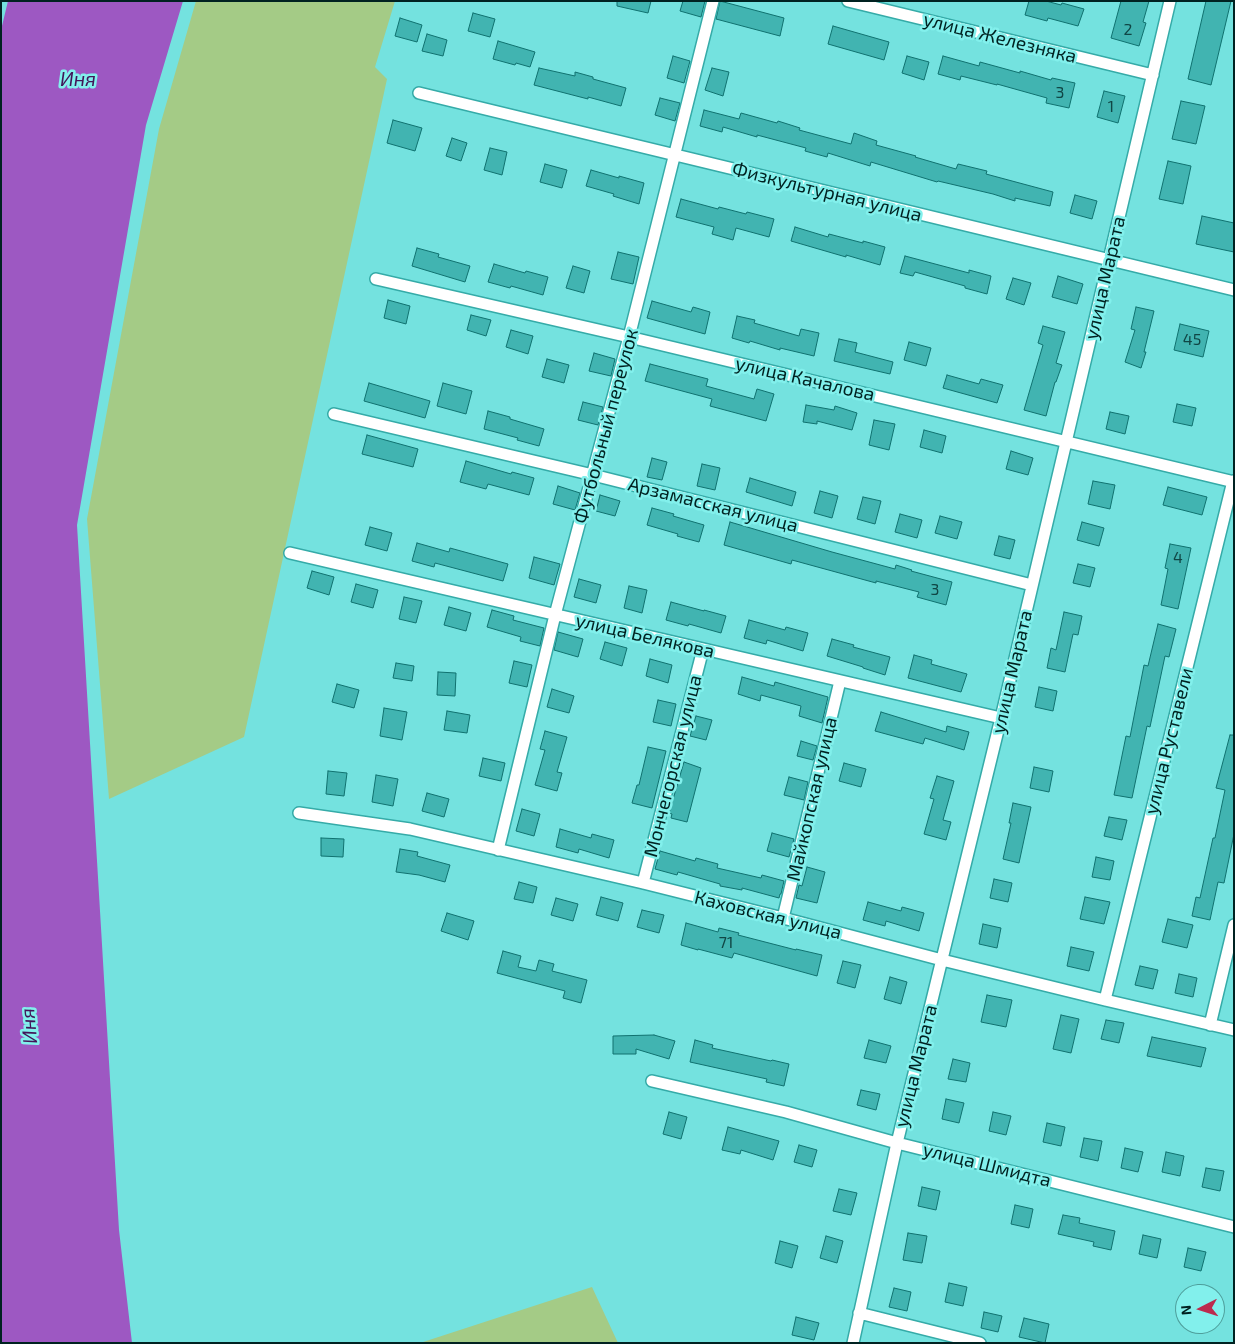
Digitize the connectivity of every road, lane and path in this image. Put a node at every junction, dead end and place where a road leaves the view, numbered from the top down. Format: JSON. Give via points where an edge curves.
{"nodes":[{"id":1,"x":713,"y":1,"type":"edge"},
{"id":2,"x":848,"y":1,"type":"edge"},
{"id":3,"x":1170,"y":1,"type":"edge"},
{"id":4,"x":1153,"y":75,"type":"junction"},
{"id":5,"x":419,"y":93,"type":"dead end"},
{"id":6,"x":674,"y":155,"type":"junction"},
{"id":7,"x":1109,"y":260,"type":"junction"},
{"id":8,"x":376,"y":279,"type":"dead end"},
{"id":9,"x":1234,"y":290,"type":"edge"},
{"id":10,"x":629,"y":336,"type":"junction"},
{"id":11,"x":334,"y":414,"type":"dead end"},
{"id":12,"x":1066,"y":441,"type":"junction"},
{"id":13,"x":593,"y":475,"type":"junction"},
{"id":14,"x":1233,"y":481,"type":"edge"},
{"id":15,"x":290,"y":553,"type":"dead end"},
{"id":16,"x":1032,"y":585,"type":"junction"},
{"id":17,"x":555,"y":615,"type":"junction"},
{"id":18,"x":703,"y":649,"type":"junction"},
{"id":19,"x":840,"y":681,"type":"junction"},
{"id":20,"x":1001,"y":718,"type":"junction"},
{"id":21,"x":299,"y":813,"type":"dead end"},
{"id":22,"x":498,"y":850,"type":"junction"},
{"id":23,"x":643,"y":883,"type":"junction"},
{"id":24,"x":783,"y":918,"type":"junction"},
{"id":25,"x":1234,"y":925,"type":"edge"},
{"id":26,"x":942,"y":960,"type":"junction"},
{"id":27,"x":1105,"y":1000,"type":"junction"},
{"id":28,"x":1210,"y":1025,"type":"junction"},
{"id":29,"x":1234,"y":1030,"type":"edge"},
{"id":30,"x":652,"y":1080,"type":"dead end"},
{"id":31,"x":897,"y":1143,"type":"junction"},
{"id":32,"x":1234,"y":1227,"type":"edge"},
{"id":33,"x":859,"y":1313,"type":"junction"},
{"id":34,"x":853,"y":1343,"type":"edge"},
{"id":35,"x":980,"y":1343,"type":"edge"}],
"edges":[{"from":1,"to":6,"type":"street","name":"Футбольный переулок"},
{"from":2,"to":4,"type":"street","name":"улица Железняка"},
{"from":3,"to":4,"type":"street","name":"улица Марата"},
{"from":4,"to":7,"type":"street","name":"улица Марата"},
{"from":5,"to":6,"type":"street","name":"Физкультурная улица"},
{"from":6,"to":7,"type":"street","name":"Физкультурная улица"},
{"from":6,"to":10,"type":"street","name":"Футбольный переулок"},
{"from":7,"to":9,"type":"street","name":"Физкультурная улица"},
{"from":7,"to":12,"type":"street","name":"улица Марата"},
{"from":8,"to":10,"type":"street","name":"улица Качалова"},
{"from":10,"to":12,"type":"street","name":"улица Качалова"},
{"from":10,"to":13,"type":"street","name":"Футбольный переулок"},
{"from":11,"to":13,"type":"street","name":"Арзамасская улица"},
{"from":12,"to":14,"type":"street","name":"улица Качалова"},
{"from":12,"to":16,"type":"street","name":"улица Марата"},
{"from":13,"to":16,"type":"street","name":"Арзамасская улица"},
{"from":13,"to":17,"type":"street","name":"Футбольный переулок"},
{"from":14,"to":27,"type":"street","name":"улица Руставели"},
{"from":15,"to":17,"type":"street","name":"улица Белякова"},
{"from":16,"to":20,"type":"street","name":"улица Марата"},
{"from":17,"to":18,"type":"street","name":"улица Белякова"},
{"from":17,"to":22,"type":"street","name":"Футбольный переулок"},
{"from":18,"to":19,"type":"street","name":"улица Белякова"},
{"from":18,"to":23,"type":"street","name":"Мончегорская улица"},
{"from":19,"to":20,"type":"street","name":"улица Белякова"},
{"from":19,"to":24,"type":"street","name":"Майкопская улица"},
{"from":20,"to":26,"type":"street","name":"улица Марата"},
{"from":21,"to":22,"type":"street","name":"Каховская улица","via":[[410,828]]},
{"from":22,"to":23,"type":"street","name":"Каховская улица"},
{"from":23,"to":24,"type":"street","name":"Каховская улица"},
{"from":24,"to":26,"type":"street","name":"Каховская улица"},
{"from":25,"to":28,"type":"street"},
{"from":26,"to":27,"type":"street","name":"Каховская улица"},
{"from":26,"to":31,"type":"street","name":"улица Марата"},
{"from":27,"to":28,"type":"street","name":"Каховская улица"},
{"from":28,"to":29,"type":"street","name":"Каховская улица"},
{"from":30,"to":31,"type":"street","name":"улица Шмидта"},
{"from":31,"to":32,"type":"street","name":"улица Шмидта"},
{"from":31,"to":33,"type":"street","name":"улица Марата"},
{"from":33,"to":34,"type":"street","name":"улица Марата"},
{"from":33,"to":35,"type":"street"}]}
